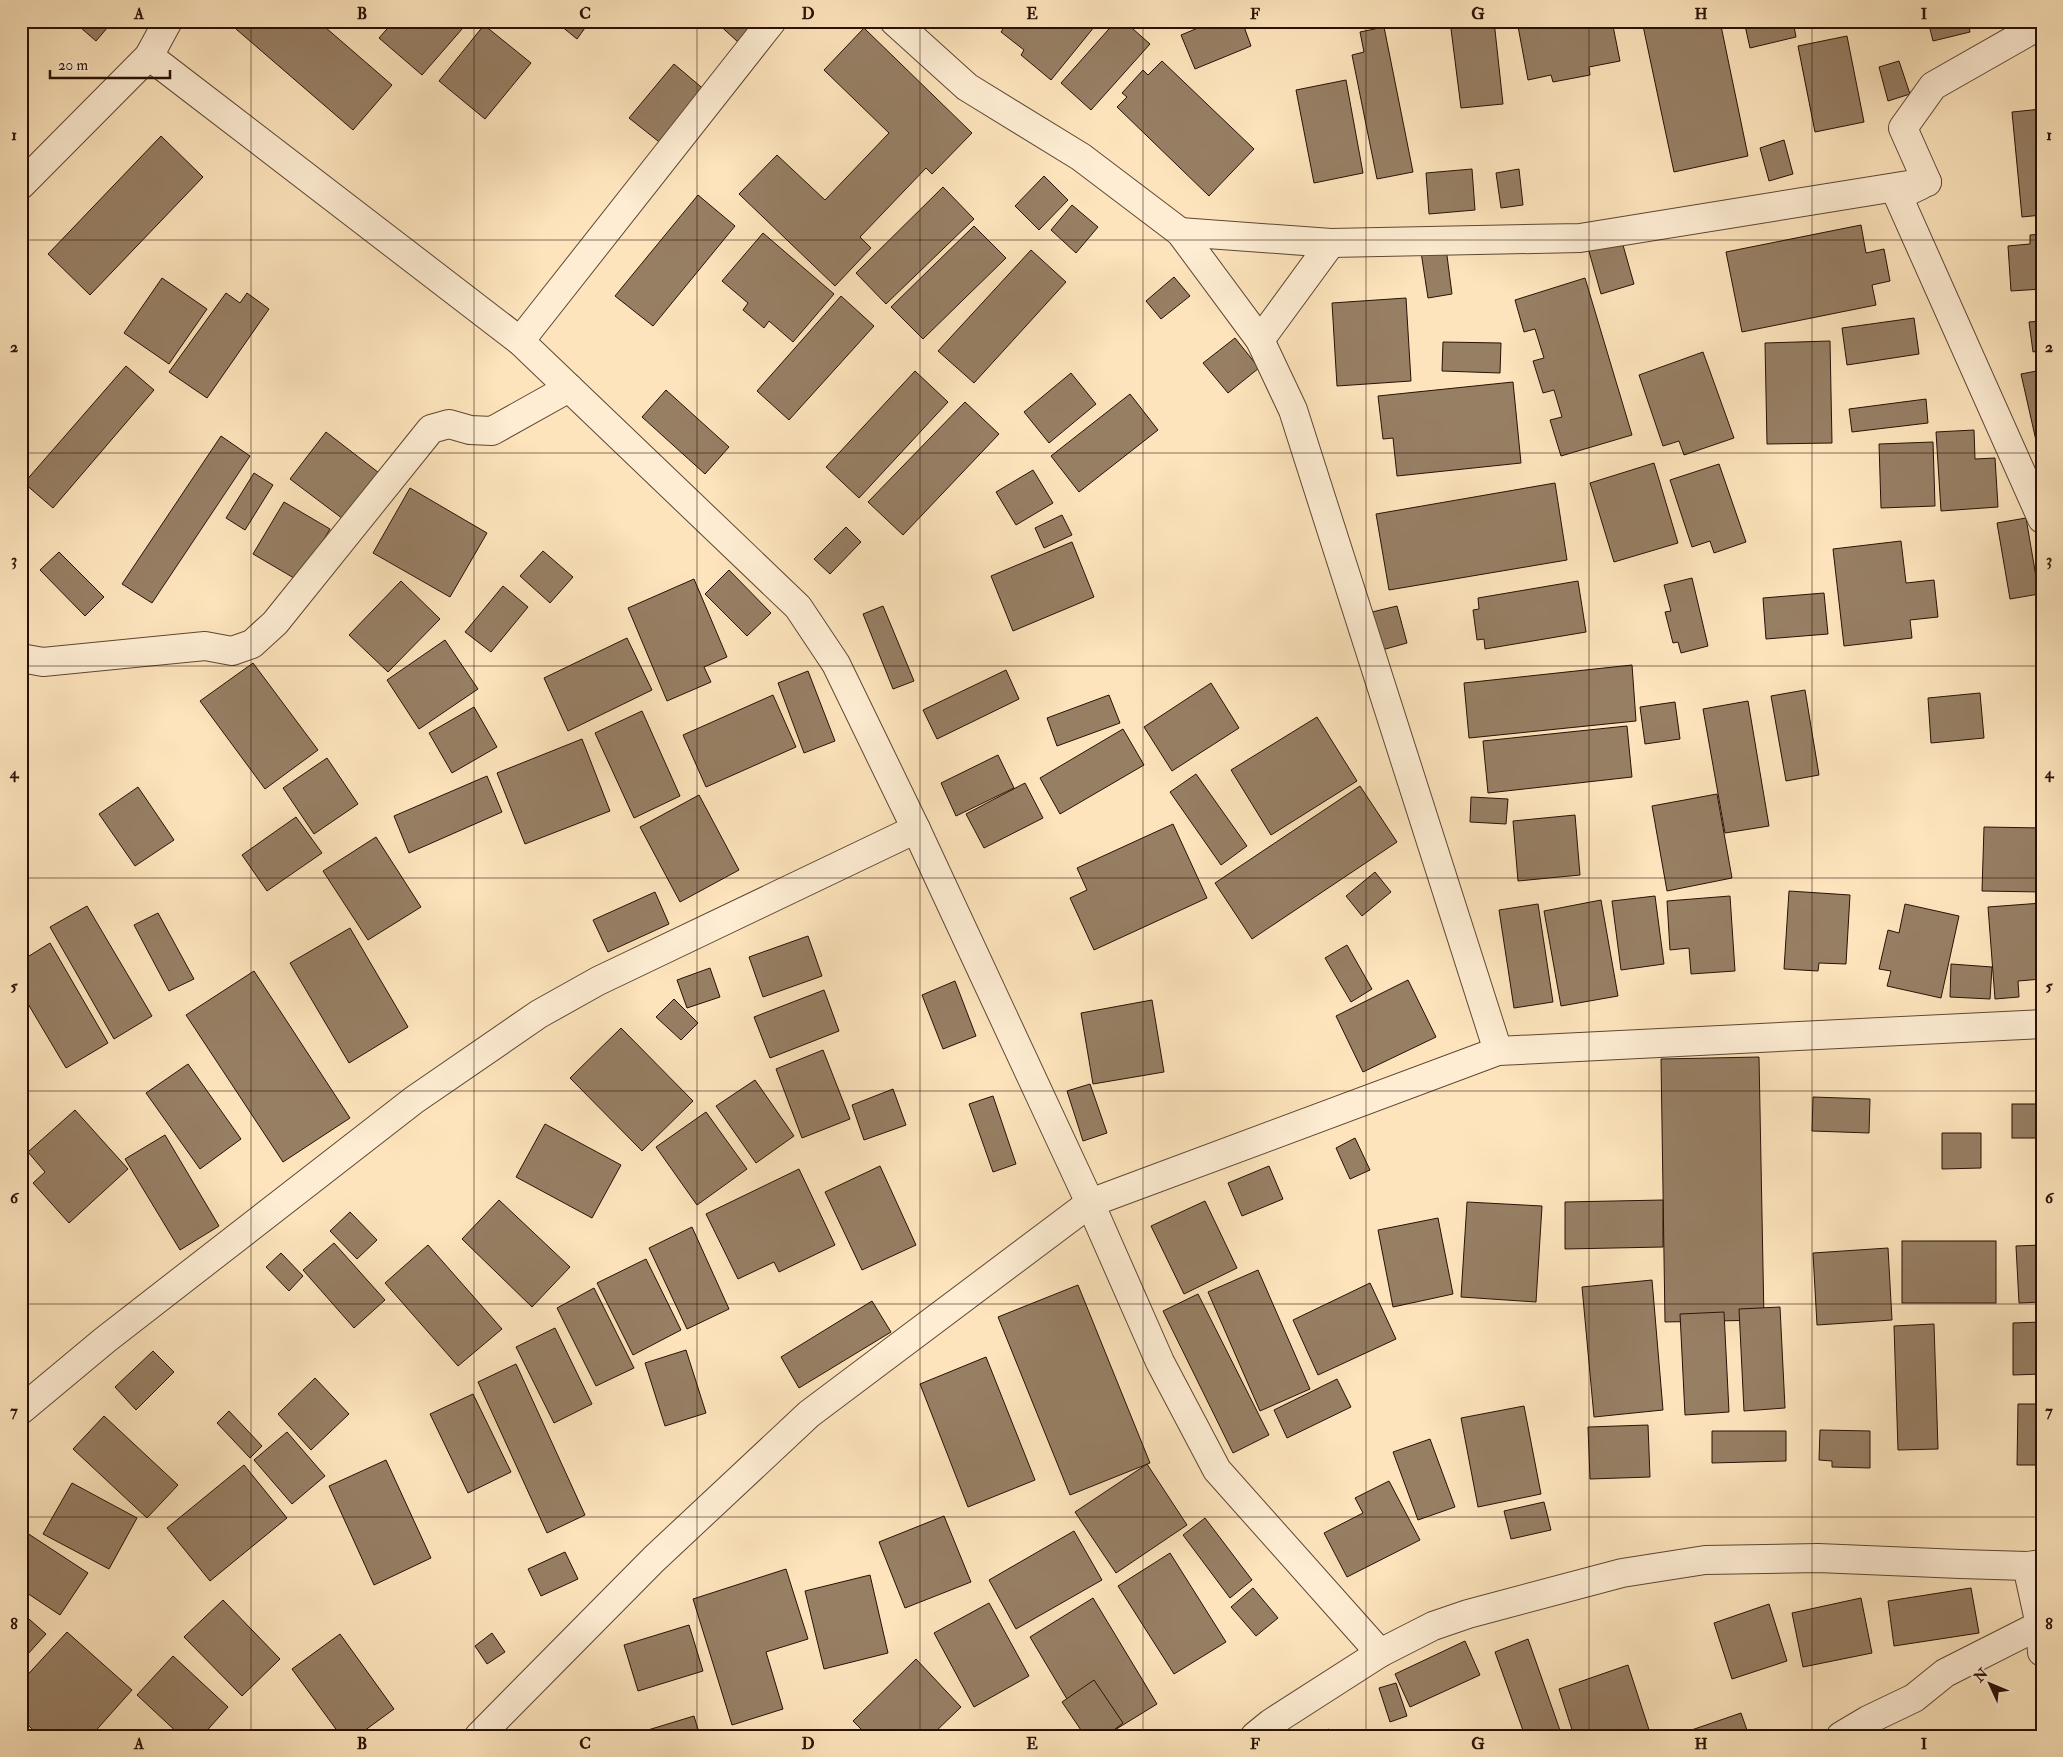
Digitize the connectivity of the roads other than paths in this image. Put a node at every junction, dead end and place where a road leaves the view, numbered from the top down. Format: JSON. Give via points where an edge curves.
{"nodes":[{"id":1,"x":168,"y":21,"type":"edge"},
{"id":2,"x":772,"y":21,"type":"edge"},
{"id":3,"x":894,"y":21,"type":"edge"},
{"id":4,"x":2042,"y":24,"type":"edge"},
{"id":5,"x":149,"y":56,"type":"junction"},
{"id":6,"x":1927,"y":182,"type":"junction"},
{"id":7,"x":21,"y":185,"type":"edge"},
{"id":8,"x":1180,"y":232,"type":"junction"},
{"id":9,"x":1331,"y":243,"type":"junction"},
{"id":10,"x":1260,"y":340,"type":"junction"},
{"id":11,"x":520,"y":341,"type":"junction"},
{"id":12,"x":569,"y":388,"type":"junction"},
{"id":13,"x":2041,"y":513,"type":"edge"},
{"id":14,"x":21,"y":658,"type":"edge"},
{"id":15,"x":916,"y":829,"type":"junction"},
{"id":16,"x":2042,"y":1024,"type":"edge"},
{"id":17,"x":1498,"y":1051,"type":"junction"},
{"id":18,"x":1090,"y":1203,"type":"junction"},
{"id":19,"x":21,"y":1410,"type":"edge"},
{"id":20,"x":2034,"y":1565,"type":"edge"},
{"id":21,"x":2040,"y":1625,"type":"junction"},
{"id":22,"x":2042,"y":1652,"type":"edge"},
{"id":23,"x":1380,"y":1653,"type":"junction"},
{"id":24,"x":479,"y":1736,"type":"edge"},
{"id":25,"x":1254,"y":1736,"type":"edge"},
{"id":26,"x":1841,"y":1736,"type":"edge"}],
"edges":[{"from":1,"to":5,"type":"street"},
{"from":2,"to":11,"type":"street"},
{"from":3,"to":8,"type":"street","via":[[967,87],[1081,157]]},
{"from":4,"to":6,"type":"street","via":[[1933,86],[1903,128]]},
{"from":5,"to":7,"type":"street"},
{"from":5,"to":11,"type":"street"},
{"from":6,"to":9,"type":"street","via":[[1580,238]]},
{"from":6,"to":13,"type":"street","via":[[1898,196]]},
{"from":8,"to":9,"type":"street"},
{"from":8,"to":10,"type":"street"},
{"from":9,"to":10,"type":"street"},
{"from":10,"to":17,"type":"street","via":[[1293,410]]},
{"from":11,"to":12,"type":"street"},
{"from":12,"to":14,"type":"street","via":[[492,430],[470,430],[449,424],[431,429],[275,623],[252,644],[232,651],[205,646],[43,662]]},
{"from":12,"to":15,"type":"street","via":[[798,607],[836,664]]},
{"from":15,"to":18,"type":"street"},
{"from":15,"to":19,"type":"street","via":[[598,982],[539,1014],[414,1100],[105,1340]]},
{"from":16,"to":17,"type":"street"},
{"from":17,"to":18,"type":"street"},
{"from":18,"to":23,"type":"street","via":[[1160,1362],[1217,1470]]},
{"from":18,"to":24,"type":"street","via":[[809,1414],[654,1560]]},
{"from":20,"to":21,"type":"street"},
{"from":20,"to":23,"type":"street","via":[[1818,1558],[1705,1560],[1622,1573],[1478,1612],[1433,1626]]},
{"from":21,"to":22,"type":"street"},
{"from":21,"to":26,"type":"street","via":[[1945,1673],[1914,1698]]},
{"from":23,"to":25,"type":"street"}]}
